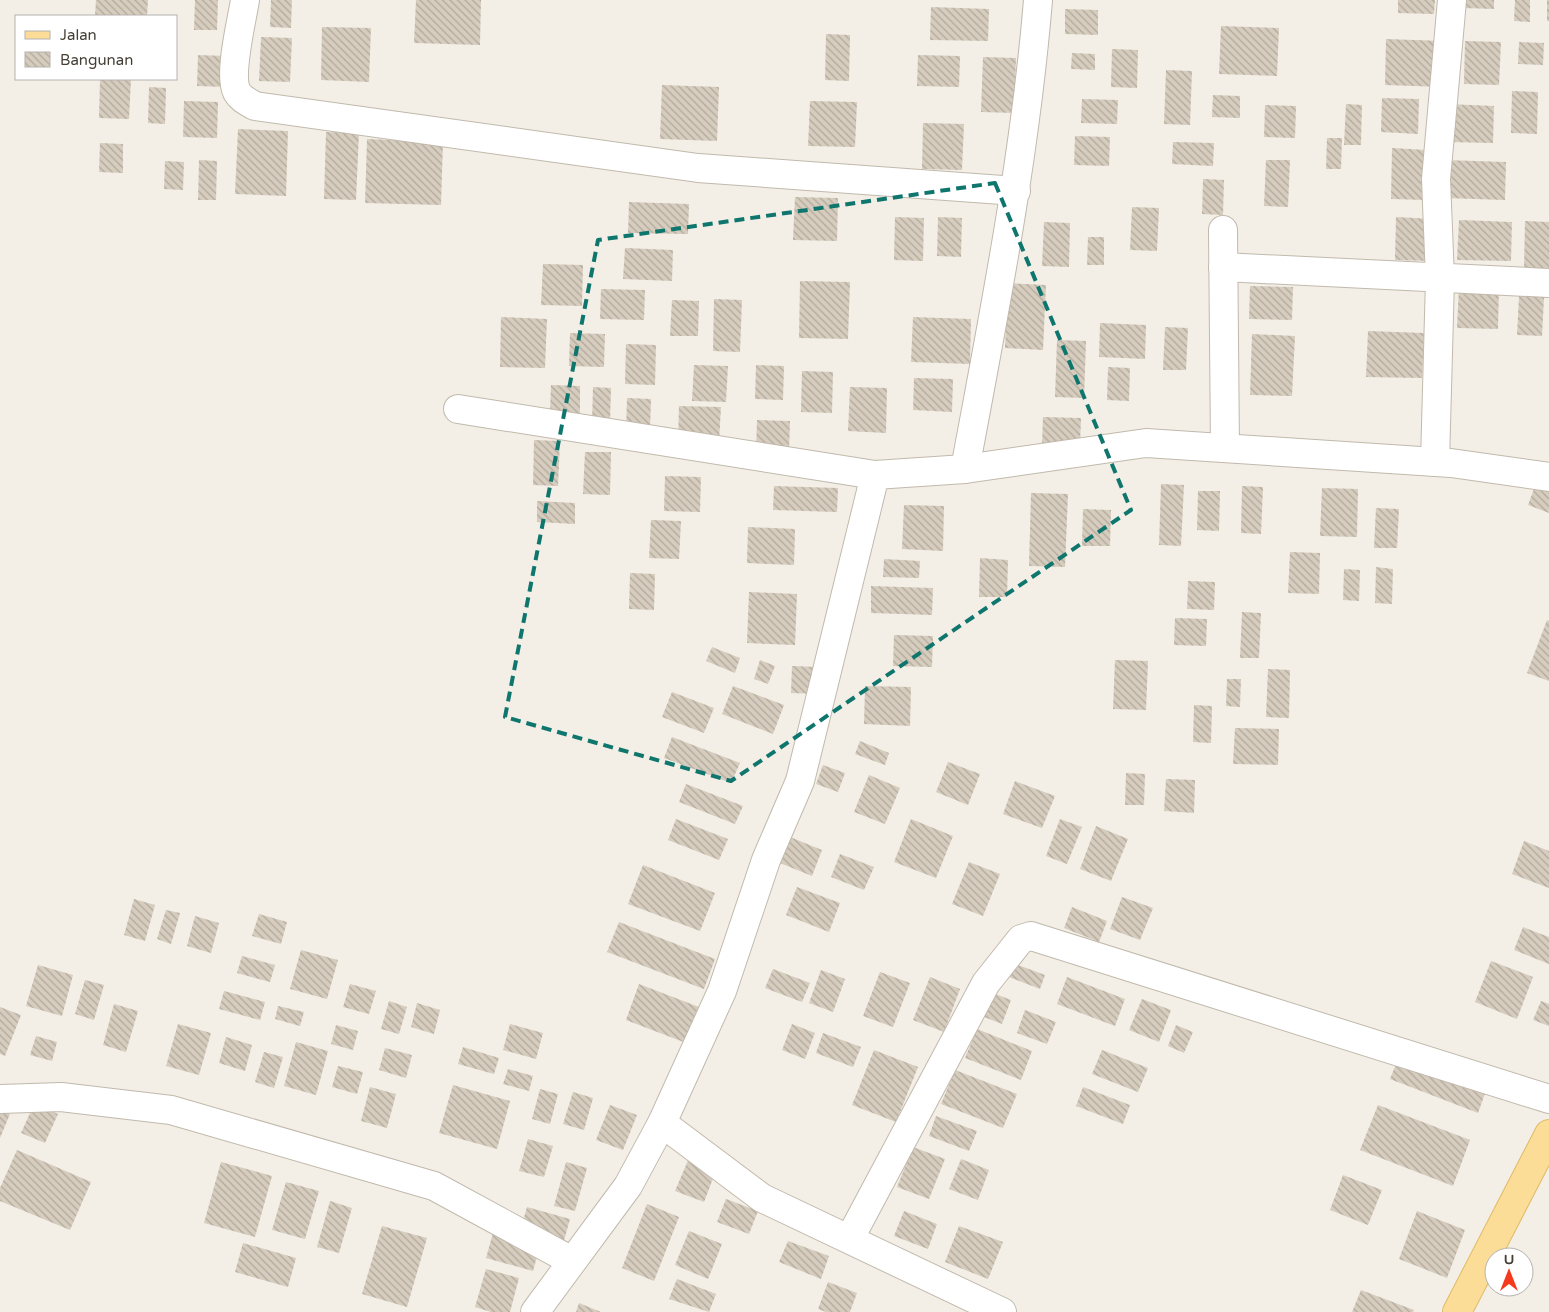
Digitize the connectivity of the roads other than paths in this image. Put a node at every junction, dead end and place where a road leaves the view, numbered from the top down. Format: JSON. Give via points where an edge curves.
{"nodes":[{"id":1,"x":245,"y":0,"type":"edge"},
{"id":2,"x":1038,"y":0,"type":"edge"},
{"id":3,"x":1452,"y":0,"type":"edge"},
{"id":4,"x":1016,"y":191,"type":"junction"},
{"id":5,"x":1223,"y":230,"type":"dead end"},
{"id":6,"x":1223,"y":267,"type":"junction"},
{"id":7,"x":1440,"y":279,"type":"junction"},
{"id":8,"x":1549,"y":283,"type":"edge"},
{"id":9,"x":458,"y":409,"type":"dead end"},
{"id":10,"x":1226,"y":448,"type":"junction"},
{"id":11,"x":1435,"y":462,"type":"junction"},
{"id":12,"x":965,"y":469,"type":"junction"},
{"id":13,"x":875,"y":475,"type":"junction"},
{"id":14,"x":1549,"y":477,"type":"edge"},
{"id":15,"x":0,"y":1099,"type":"edge"},
{"id":16,"x":1549,"y":1099,"type":"edge"},
{"id":17,"x":662,"y":1123,"type":"junction"},
{"id":18,"x":1549,"y":1134,"type":"edge"},
{"id":19,"x":850,"y":1238,"type":"junction"},
{"id":20,"x":572,"y":1261,"type":"junction"},
{"id":21,"x":535,"y":1312,"type":"edge"},
{"id":22,"x":1002,"y":1312,"type":"edge"},
{"id":23,"x":1457,"y":1312,"type":"edge"}],
"edges":[{"from":1,"to":4,"type":"street","via":[[234,74],[236,91],[243,100],[255,106],[698,168]]},
{"from":2,"to":4,"type":"street"},
{"from":3,"to":7,"type":"street","via":[[1436,179]]},
{"from":4,"to":12,"type":"street"},
{"from":5,"to":6,"type":"street"},
{"from":6,"to":7,"type":"street"},
{"from":6,"to":10,"type":"street"},
{"from":7,"to":8,"type":"street"},
{"from":7,"to":11,"type":"street"},
{"from":9,"to":13,"type":"street"},
{"from":10,"to":11,"type":"street"},
{"from":10,"to":12,"type":"street","via":[[1146,443]]},
{"from":11,"to":14,"type":"street"},
{"from":12,"to":13,"type":"street"},
{"from":13,"to":17,"type":"street","via":[[800,781],[766,860],[722,991]]},
{"from":15,"to":20,"type":"street","via":[[61,1097],[180,1113],[434,1186]]},
{"from":16,"to":19,"type":"street","via":[[1031,936],[1021,939],[986,983]]},
{"from":17,"to":19,"type":"street","via":[[762,1198]]},
{"from":17,"to":20,"type":"street","via":[[628,1186]]},
{"from":18,"to":23,"type":"main road"},
{"from":19,"to":22,"type":"street"},
{"from":20,"to":21,"type":"street"}]}
